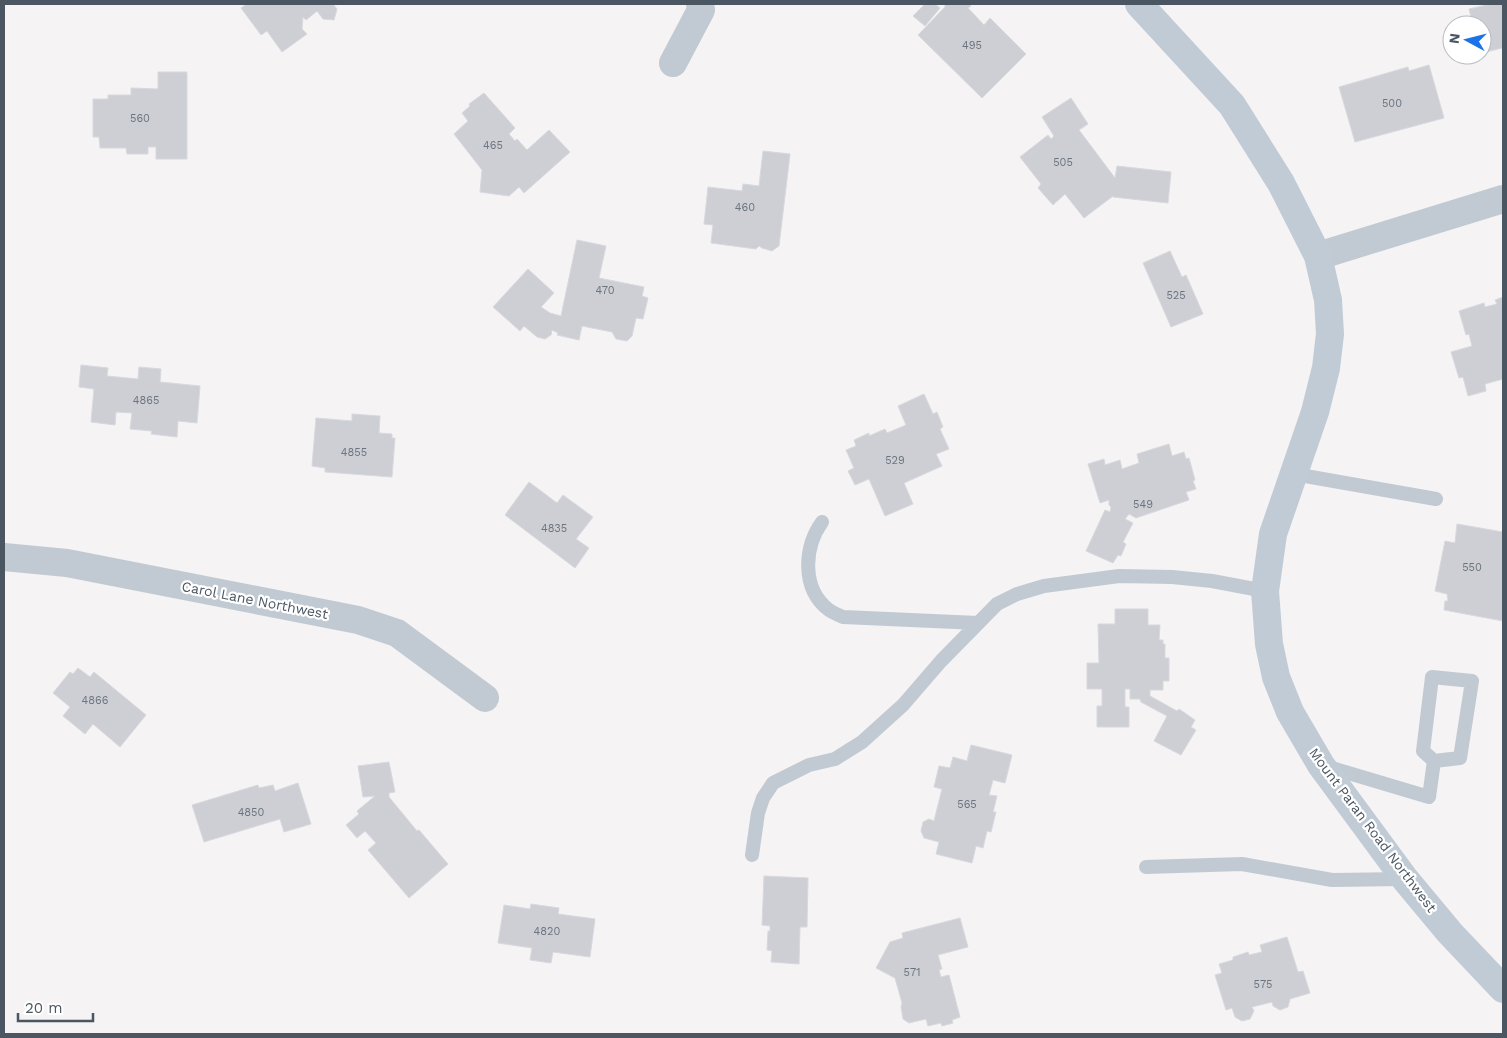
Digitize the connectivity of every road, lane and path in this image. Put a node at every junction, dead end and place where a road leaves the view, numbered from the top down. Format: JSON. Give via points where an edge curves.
{"nodes":[{"id":1,"x":700,"y":4,"type":"edge"},
{"id":2,"x":1139,"y":4,"type":"edge"},
{"id":3,"x":673,"y":63,"type":"dead end"},
{"id":4,"x":1503,"y":199,"type":"edge"},
{"id":5,"x":1318,"y":256,"type":"junction"},
{"id":6,"x":1294,"y":474,"type":"junction"},
{"id":7,"x":1436,"y":499,"type":"dead end"},
{"id":8,"x":822,"y":522,"type":"dead end"},
{"id":9,"x":4,"y":557,"type":"edge"},
{"id":10,"x":1265,"y":591,"type":"junction"},
{"id":11,"x":978,"y":623,"type":"junction"},
{"id":12,"x":485,"y":698,"type":"dead end"},
{"id":13,"x":1434,"y":761,"type":"junction"},
{"id":14,"x":1322,"y":765,"type":"junction"},
{"id":15,"x":752,"y":854,"type":"dead end"},
{"id":16,"x":1146,"y":867,"type":"dead end"},
{"id":17,"x":1406,"y":879,"type":"junction"},
{"id":18,"x":1503,"y":989,"type":"edge"}],
"edges":[{"from":1,"to":3,"type":"street","via":[[701,10]]},
{"from":2,"to":5,"type":"main road","name":"Mount Paran Road Northwest","via":[[1232,104],[1281,183]]},
{"from":4,"to":5,"type":"street"},
{"from":5,"to":6,"type":"main road","name":"Mount Paran Road Northwest","via":[[1328,300],[1330,334],[1315,412]]},
{"from":6,"to":7,"type":"lane"},
{"from":6,"to":10,"type":"main road","name":"Mount Paran Road Northwest","via":[[1273,534]]},
{"from":8,"to":11,"type":"lane","via":[[808,553],[807,568],[814,593],[828,610],[843,617]]},
{"from":9,"to":12,"type":"street","name":"Carol Lane Northwest","via":[[67,563],[358,620],[397,633]]},
{"from":10,"to":11,"type":"lane","via":[[1212,581],[1119,576],[1044,586],[1017,594],[997,604]]},
{"from":10,"to":14,"type":"main road","name":"Mount Paran Road Northwest","via":[[1269,644],[1276,677],[1290,712]]},
{"from":11,"to":15,"type":"lane","via":[[903,704],[862,742],[835,759],[773,782],[758,813]]},
{"from":13,"to":13,"type":"lane","via":[[1460,758],[1472,682],[1432,677],[1423,751]]},
{"from":13,"to":14,"type":"lane","via":[[1429,797]]},
{"from":14,"to":17,"type":"main road","name":"Mount Paran Road Northwest"},
{"from":16,"to":17,"type":"lane","via":[[1242,864],[1332,880]]},
{"from":17,"to":18,"type":"main road","name":"Mount Paran Road Northwest","via":[[1450,933]]}]}
